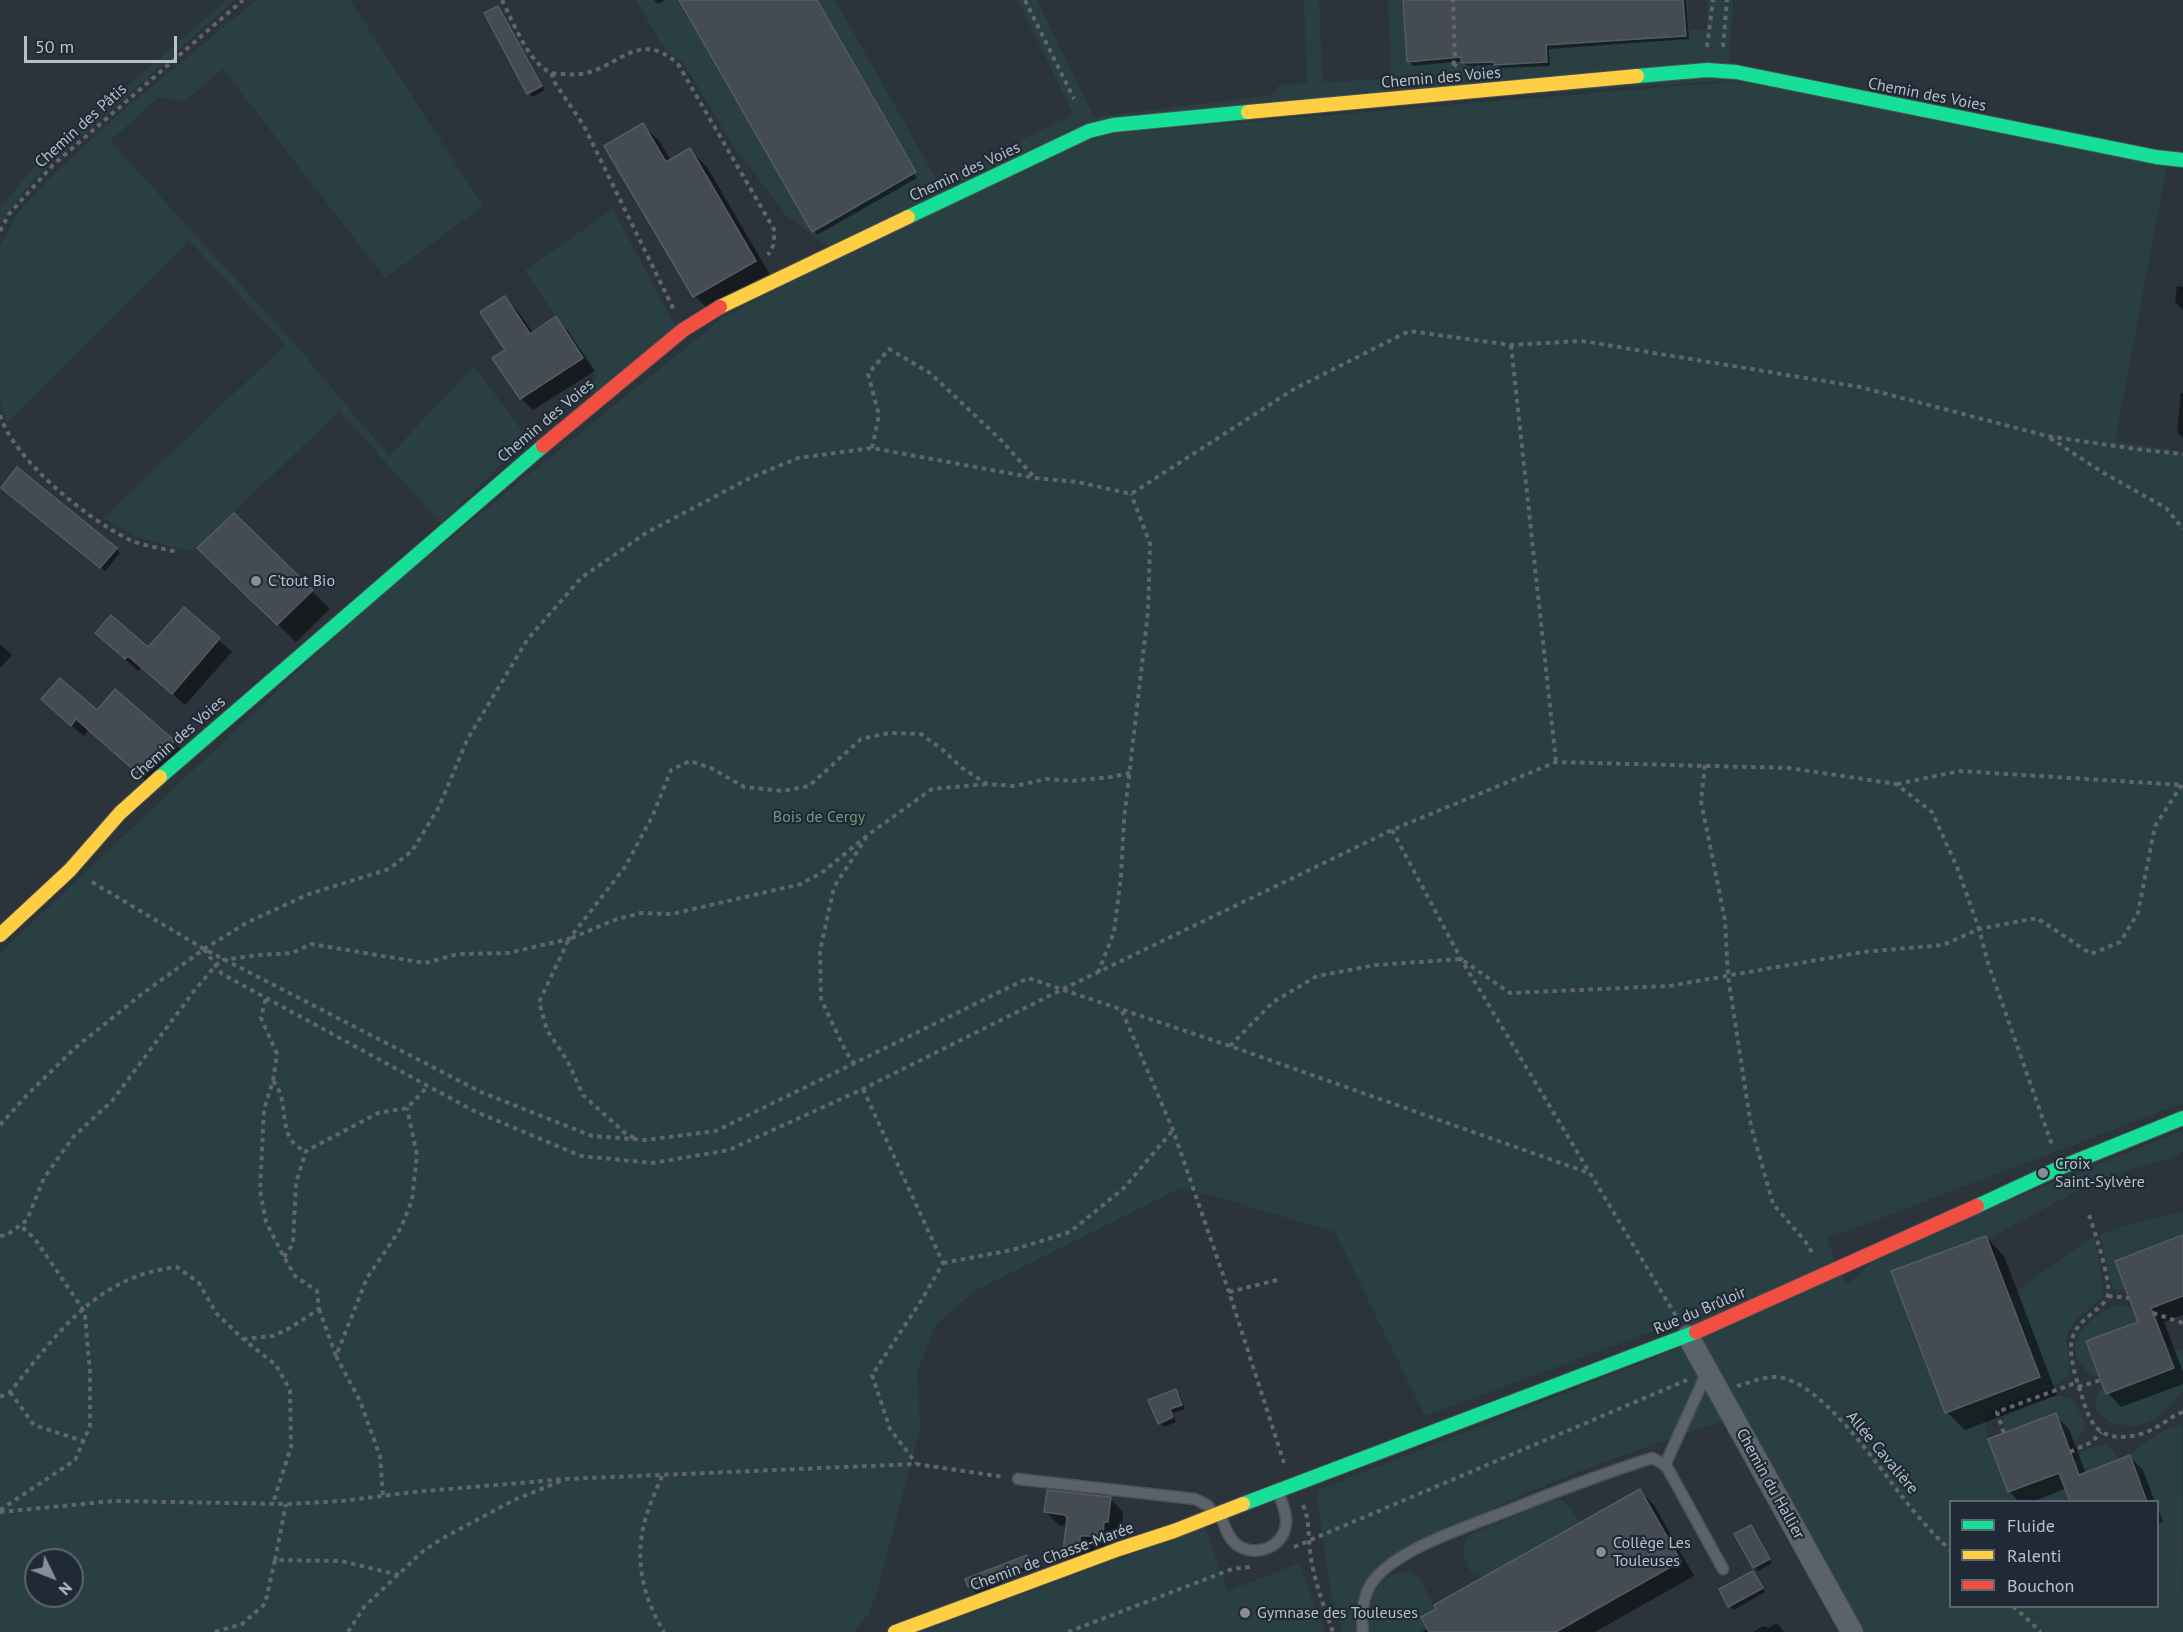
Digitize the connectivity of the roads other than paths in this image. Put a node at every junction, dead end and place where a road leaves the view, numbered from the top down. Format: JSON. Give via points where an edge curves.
{"nodes":[{"id":1,"x":2183,"y":160,"type":"edge"},
{"id":2,"x":0,"y":935,"type":"edge"},
{"id":3,"x":2183,"y":1118,"type":"edge"},
{"id":4,"x":1688,"y":1336,"type":"junction"},
{"id":5,"x":1708,"y":1371,"type":"junction"},
{"id":6,"x":1665,"y":1465,"type":"junction"},
{"id":7,"x":1018,"y":1479,"type":"road end"},
{"id":8,"x":1277,"y":1490,"type":"junction"},
{"id":9,"x":1217,"y":1514,"type":"junction"},
{"id":10,"x":1723,"y":1569,"type":"dead end"},
{"id":11,"x":895,"y":1632,"type":"edge"},
{"id":12,"x":1363,"y":1632,"type":"edge"},
{"id":13,"x":1852,"y":1632,"type":"edge"}],
"edges":[{"from":1,"to":2,"type":"street","name":"Chemin des Voies","via":[[1736,72],[1707,70],[1113,125],[1089,131],[730,301],[683,330],[563,428],[150,786],[120,813],[70,870]]},
{"from":3,"to":4,"type":"street","name":"Rue du Brûloir","via":[[2060,1168]]},
{"from":4,"to":5,"type":"street","name":"Chemin du Hallier"},
{"from":4,"to":8,"type":"street","name":"Rue du Brûloir"},
{"from":5,"to":6,"type":"lane"},
{"from":5,"to":13,"type":"street","name":"Chemin du Hallier"},
{"from":6,"to":10,"type":"lane"},
{"from":6,"to":12,"type":"lane","via":[[1652,1458],[1595,1477],[1415,1550],[1388,1565],[1374,1580],[1364,1607]]},
{"from":7,"to":9,"type":"lane","via":[[1195,1499]]},
{"from":8,"to":9,"type":"street","name":"Rue du Brûloir"},
{"from":8,"to":9,"type":"lane","via":[[1287,1524],[1283,1535],[1268,1549],[1246,1550],[1237,1545]]},
{"from":9,"to":11,"type":"street","name":"Chemin de Chasse-Marée"}]}
